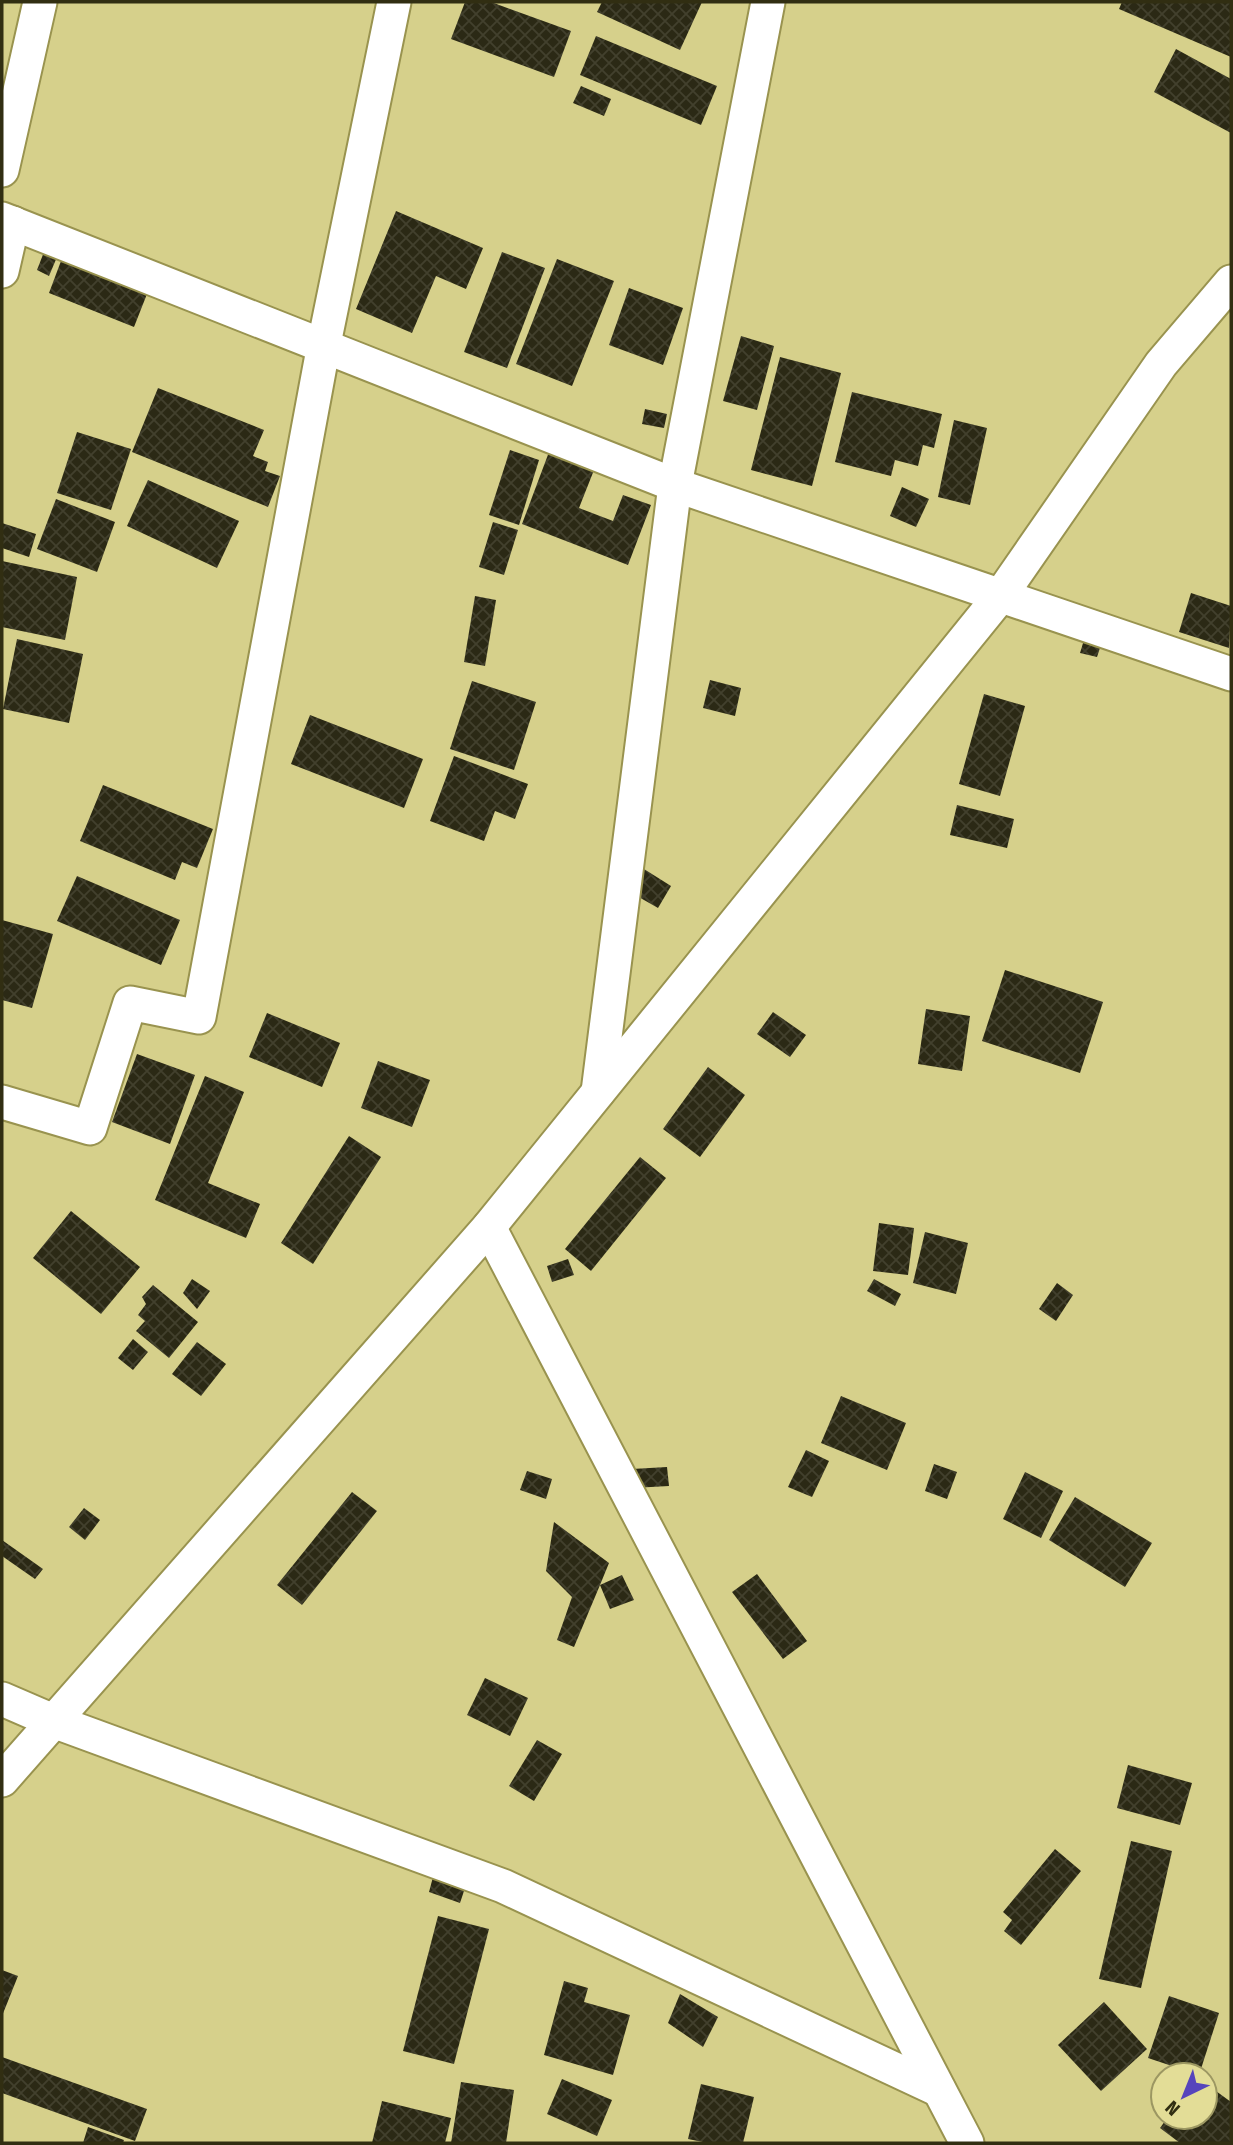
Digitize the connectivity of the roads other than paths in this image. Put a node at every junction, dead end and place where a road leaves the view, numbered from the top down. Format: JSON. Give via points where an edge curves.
{"nodes":[{"id":1,"x":40,"y":2,"type":"edge"},
{"id":2,"x":394,"y":2,"type":"edge"},
{"id":3,"x":768,"y":2,"type":"edge"},
{"id":4,"x":2,"y":170,"type":"edge"},
{"id":5,"x":7,"y":221,"type":"edge"},
{"id":6,"x":2,"y":271,"type":"edge"},
{"id":7,"x":1231,"y":282,"type":"edge"},
{"id":8,"x":324,"y":344,"type":"junction"},
{"id":9,"x":675,"y":485,"type":"junction"},
{"id":10,"x":1001,"y":595,"type":"junction"},
{"id":11,"x":1231,"y":674,"type":"edge"},
{"id":12,"x":598,"y":1092,"type":"junction"},
{"id":13,"x":2,"y":1102,"type":"edge"},
{"id":14,"x":489,"y":1227,"type":"junction"},
{"id":15,"x":2,"y":1699,"type":"edge"},
{"id":16,"x":53,"y":1721,"type":"junction"},
{"id":17,"x":2,"y":1780,"type":"edge"},
{"id":18,"x":939,"y":2090,"type":"junction"},
{"id":19,"x":967,"y":2143,"type":"edge"}],
"edges":[{"from":1,"to":4,"type":"street"},
{"from":2,"to":8,"type":"street"},
{"from":3,"to":9,"type":"street"},
{"from":5,"to":6,"type":"street"},
{"from":5,"to":8,"type":"street"},
{"from":7,"to":10,"type":"street","via":[[1161,364]]},
{"from":8,"to":9,"type":"street"},
{"from":8,"to":13,"type":"street","via":[[199,1017],[130,1003],[90,1128]]},
{"from":9,"to":10,"type":"street"},
{"from":9,"to":12,"type":"street"},
{"from":10,"to":11,"type":"street"},
{"from":10,"to":12,"type":"street"},
{"from":12,"to":14,"type":"street"},
{"from":14,"to":16,"type":"street"},
{"from":14,"to":18,"type":"street"},
{"from":15,"to":16,"type":"street"},
{"from":16,"to":17,"type":"street"},
{"from":16,"to":18,"type":"street","via":[[503,1886]]},
{"from":18,"to":19,"type":"street"}]}
